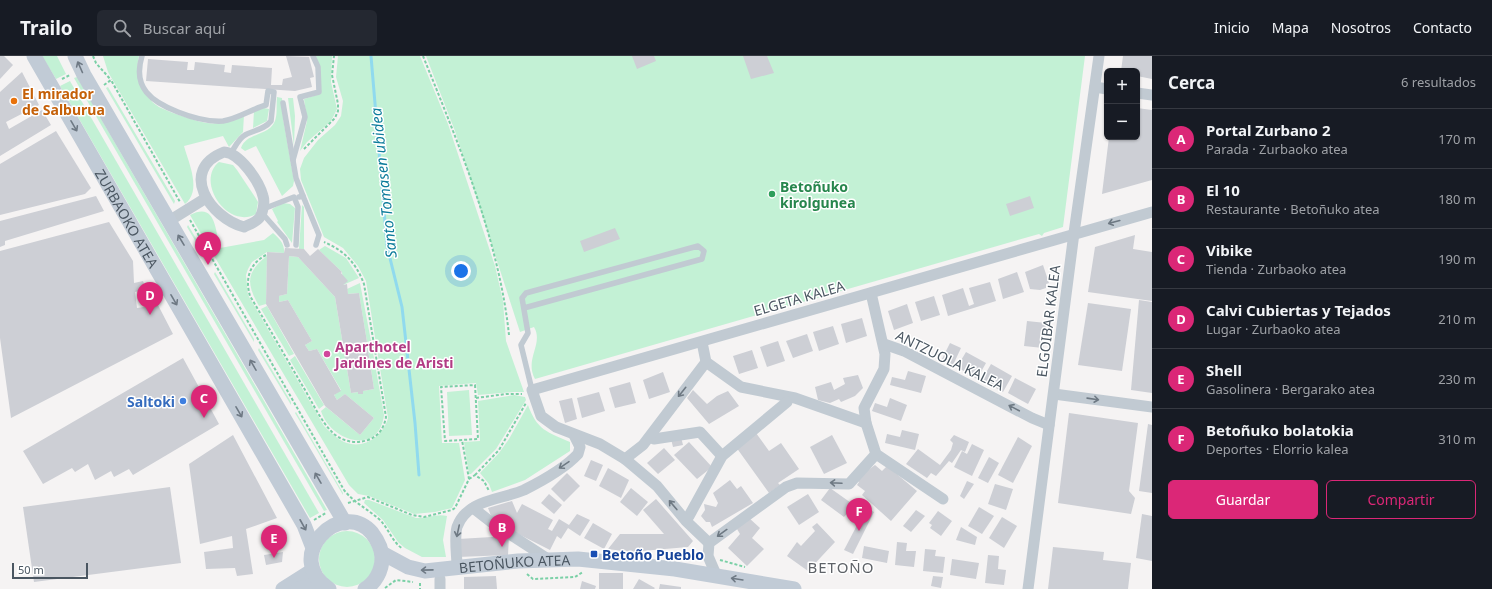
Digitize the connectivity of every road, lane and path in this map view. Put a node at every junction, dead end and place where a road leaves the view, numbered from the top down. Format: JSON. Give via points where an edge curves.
{"nodes":[{"id":1,"x":34,"y":56,"type":"edge"},
{"id":2,"x":76,"y":56,"type":"edge"},
{"id":3,"x":93,"y":56,"type":"edge"},
{"id":4,"x":142,"y":56,"type":"edge"},
{"id":5,"x":313,"y":56,"type":"edge"},
{"id":6,"x":334,"y":56,"type":"edge"},
{"id":7,"x":424,"y":56,"type":"edge"},
{"id":8,"x":1099,"y":56,"type":"edge"},
{"id":9,"x":111,"y":80,"type":"junction"},
{"id":10,"x":1095,"y":87,"type":"junction"},
{"id":11,"x":1104,"y":88,"type":"edge"},
{"id":12,"x":108,"y":91,"type":"dead end"},
{"id":13,"x":1140,"y":93,"type":"edge"},
{"id":14,"x":1152,"y":95,"type":"edge"},
{"id":15,"x":283,"y":103,"type":"dead end"},
{"id":16,"x":303,"y":151,"type":"dead end"},
{"id":17,"x":231,"y":152,"type":"junction"},
{"id":18,"x":293,"y":160,"type":"junction"},
{"id":19,"x":302,"y":196,"type":"junction"},
{"id":20,"x":294,"y":197,"type":"junction"},
{"id":21,"x":206,"y":198,"type":"junction"},
{"id":22,"x":185,"y":211,"type":"junction"},
{"id":23,"x":262,"y":211,"type":"junction"},
{"id":24,"x":1152,"y":212,"type":"edge"},
{"id":25,"x":169,"y":221,"type":"junction"},
{"id":26,"x":1074,"y":233,"type":"junction"},
{"id":27,"x":317,"y":242,"type":"joint"},
{"id":28,"x":287,"y":245,"type":"dead end"},
{"id":29,"x":296,"y":245,"type":"dead end"},
{"id":30,"x":266,"y":255,"type":"dead end"},
{"id":31,"x":216,"y":266,"type":"junction"},
{"id":32,"x":211,"y":270,"type":"dead end"},
{"id":33,"x":870,"y":293,"type":"junction"},
{"id":34,"x":524,"y":308,"type":"junction"},
{"id":35,"x":509,"y":335,"type":"dead end"},
{"id":36,"x":702,"y":342,"type":"junction"},
{"id":37,"x":260,"y":343,"type":"junction"},
{"id":38,"x":884,"y":344,"type":"junction"},
{"id":39,"x":254,"y":346,"type":"dead end"},
{"id":40,"x":706,"y":362,"type":"junction"},
{"id":41,"x":1054,"y":394,"type":"junction"},
{"id":42,"x":529,"y":395,"type":"junction"},
{"id":43,"x":476,"y":398,"type":"junction"},
{"id":44,"x":787,"y":402,"type":"dead end"},
{"id":45,"x":1152,"y":407,"type":"edge"},
{"id":46,"x":866,"y":423,"type":"junction"},
{"id":47,"x":1049,"y":425,"type":"junction"},
{"id":48,"x":574,"y":435,"type":"junction"},
{"id":49,"x":654,"y":439,"type":"dead end"},
{"id":50,"x":462,"y":440,"type":"junction"},
{"id":51,"x":600,"y":444,"type":"junction"},
{"id":52,"x":578,"y":454,"type":"junction"},
{"id":53,"x":876,"y":454,"type":"junction"},
{"id":54,"x":722,"y":456,"type":"junction"},
{"id":55,"x":625,"y":459,"type":"junction"},
{"id":56,"x":475,"y":475,"type":"junction"},
{"id":57,"x":469,"y":479,"type":"junction"},
{"id":58,"x":490,"y":494,"type":"dead end"},
{"id":59,"x":943,"y":499,"type":"dead end"},
{"id":60,"x":353,"y":501,"type":"junction"},
{"id":61,"x":473,"y":508,"type":"junction"},
{"id":62,"x":336,"y":509,"type":"junction"},
{"id":63,"x":689,"y":516,"type":"dead end"},
{"id":64,"x":345,"y":523,"type":"junction"},
{"id":65,"x":709,"y":542,"type":"junction"},
{"id":66,"x":313,"y":548,"type":"junction"},
{"id":67,"x":382,"y":553,"type":"junction"},
{"id":68,"x":409,"y":553,"type":"dead end"},
{"id":69,"x":708,"y":556,"type":"junction"},
{"id":70,"x":548,"y":559,"type":"junction"},
{"id":71,"x":457,"y":567,"type":"junction"},
{"id":72,"x":313,"y":570,"type":"junction"},
{"id":73,"x":585,"y":571,"type":"dead end"},
{"id":74,"x":689,"y":572,"type":"junction"},
{"id":75,"x":526,"y":574,"type":"dead end"},
{"id":76,"x":718,"y":577,"type":"junction"},
{"id":77,"x":420,"y":583,"type":"junction"},
{"id":78,"x":440,"y":584,"type":"edge"},
{"id":79,"x":327,"y":587,"type":"edge"},
{"id":80,"x":774,"y":588,"type":"edge"},
{"id":81,"x":283,"y":589,"type":"edge"},
{"id":82,"x":298,"y":589,"type":"edge"},
{"id":83,"x":366,"y":589,"type":"edge"},
{"id":84,"x":384,"y":589,"type":"edge"},
{"id":85,"x":420,"y":589,"type":"edge"},
{"id":86,"x":794,"y":589,"type":"edge"},
{"id":87,"x":1028,"y":589,"type":"edge"}],
"edges":[{"from":1,"to":66,"type":"main road","name":"ZURBAOKO ATEA","one_way":true,"via":[[304,525]]},
{"from":25,"to":2,"type":"main road","one_way":true,"via":[[84,75]]},
{"from":3,"to":9,"type":"path","via":[[96,64]]},
{"from":4,"to":17,"type":"lane","via":[[140,80],[150,96],[160,105],[203,121],[225,120],[266,105],[268,91],[274,92],[268,125],[244,135]]},
{"from":5,"to":18,"type":"lane","via":[[318,67],[319,92],[300,97],[305,117]]},
{"from":6,"to":16,"type":"path","via":[[332,75],[338,111],[335,118]]},
{"from":7,"to":35,"type":"path","via":[[460,149],[493,248],[506,303]]},
{"from":8,"to":10,"type":"street","name":"ELGOIBAR KALEA"},
{"from":9,"to":12,"type":"path","via":[[104,84]]},
{"from":9,"to":22,"type":"path"},
{"from":10,"to":11,"type":"street"},
{"from":10,"to":26,"type":"street","name":"ELGOIBAR KALEA"},
{"from":13,"to":14,"type":"street"},
{"from":15,"to":18,"type":"lane"},
{"from":17,"to":21,"type":"street","via":[[213,156],[205,164],[201,175]]},
{"from":17,"to":23,"type":"street","via":[[244,164],[263,196]]},
{"from":18,"to":19,"type":"lane"},
{"from":19,"to":20,"type":"lane"},
{"from":19,"to":27,"type":"lane","via":[[318,235]]},
{"from":20,"to":23,"type":"lane"},
{"from":20,"to":29,"type":"lane","via":[[298,207]]},
{"from":21,"to":22,"type":"street"},
{"from":21,"to":23,"type":"street","via":[[225,219],[244,227],[259,218]]},
{"from":22,"to":25,"type":"street"},
{"from":22,"to":31,"type":"path"},
{"from":23,"to":28,"type":"lane"},
{"from":24,"to":26,"type":"street","name":"ELGETA KALEA","one_way":true},
{"from":62,"to":25,"type":"main road","one_way":true},
{"from":26,"to":33,"type":"street","name":"ELGETA KALEA"},
{"from":26,"to":41,"type":"street","name":"ELGOIBAR KALEA"},
{"from":27,"to":30,"type":"path","via":[[337,248],[346,254],[364,284],[386,417],[382,429],[373,438],[366,440],[343,440],[329,428],[250,296],[248,273],[254,263]]},
{"from":31,"to":32,"type":"path"},
{"from":31,"to":37,"type":"path"},
{"from":33,"to":36,"type":"street","name":"ELGETA KALEA"},
{"from":33,"to":38,"type":"street","name":"ANTZUOLA KALEA"},
{"from":34,"to":34,"type":"lane","via":[[522,298],[526,293],[698,246],[704,251],[702,259]]},
{"from":34,"to":42,"type":"lane","via":[[528,333],[521,345]]},
{"from":36,"to":40,"type":"street"},
{"from":36,"to":42,"type":"street","name":"ELGETA KALEA"},
{"from":37,"to":39,"type":"path"},
{"from":37,"to":60,"type":"path","via":[[344,490]]},
{"from":38,"to":46,"type":"street","via":[[884,369],[864,408]]},
{"from":47,"to":38,"type":"street","name":"ANTZUOLA KALEA","one_way":true,"via":[[904,351]]},
{"from":40,"to":46,"type":"street","via":[[741,387],[795,398]]},
{"from":40,"to":55,"type":"street","one_way":true,"via":[[643,445]]},
{"from":41,"to":45,"type":"street","one_way":true},
{"from":41,"to":47,"type":"street","name":"ELGOIBAR KALEA"},
{"from":42,"to":43,"type":"path","via":[[516,393]]},
{"from":42,"to":48,"type":"street","via":[[541,416],[556,427]]},
{"from":42,"to":56,"type":"path","via":[[499,450]]},
{"from":43,"to":50,"type":"path","via":[[478,439]]},
{"from":43,"to":50,"type":"path","via":[[475,385],[441,387],[444,441]]},
{"from":44,"to":54,"type":"street"},
{"from":46,"to":53,"type":"street"},
{"from":47,"to":87,"type":"street","name":"ELGOIBAR KALEA"},
{"from":48,"to":51,"type":"street"},
{"from":48,"to":52,"type":"street","via":[[580,447]]},
{"from":49,"to":54,"type":"street","via":[[700,432]]},
{"from":50,"to":57,"type":"path"},
{"from":51,"to":52,"type":"street"},
{"from":51,"to":55,"type":"street"},
{"from":52,"to":61,"type":"street","one_way":true,"via":[[531,486]]},
{"from":53,"to":59,"type":"street"},
{"from":53,"to":65,"type":"street","one_way":true,"via":[[849,484],[797,483],[786,487]]},
{"from":54,"to":63,"type":"street"},
{"from":65,"to":55,"type":"street","one_way":true,"via":[[686,521],[657,486]]},
{"from":56,"to":57,"type":"path"},
{"from":56,"to":58,"type":"path","via":[[484,482]]},
{"from":57,"to":60,"type":"path","via":[[455,508],[424,517],[412,515],[368,497]]},
{"from":60,"to":62,"type":"path"},
{"from":60,"to":68,"type":"path","via":[[379,520],[397,545]]},
{"from":61,"to":70,"type":"street"},
{"from":61,"to":71,"type":"street","one_way":true,"via":[[464,515],[458,527]]},
{"from":62,"to":64,"type":"main road"},
{"from":64,"to":66,"type":"main road","via":[[325,530]]},
{"from":64,"to":67,"type":"main road","via":[[358,524],[369,531],[378,540]]},
{"from":65,"to":69,"type":"street"},
{"from":66,"to":72,"type":"main road"},
{"from":71,"to":67,"type":"main road","name":"BETOÑUKO ATEA","one_way":true,"via":[[414,570]]},
{"from":67,"to":83,"type":"main road","via":[[380,572]]},
{"from":69,"to":74,"type":"street"},
{"from":69,"to":76,"type":"street"},
{"from":70,"to":71,"type":"main road","name":"BETOÑUKO ATEA"},
{"from":70,"to":74,"type":"main road","name":"BETOÑUKO ATEA","via":[[594,560]]},
{"from":72,"to":79,"type":"main road"},
{"from":72,"to":81,"type":"main road"},
{"from":73,"to":75,"type":"path","via":[[575,577],[533,578]]},
{"from":74,"to":76,"type":"main road","name":"BETOÑUKO ATEA"},
{"from":80,"to":76,"type":"main road","name":"BETOÑUKO ATEA","one_way":true},
{"from":77,"to":78,"type":"path"},
{"from":77,"to":84,"type":"path","via":[[396,580]]},
{"from":77,"to":85,"type":"path"},
{"from":79,"to":82,"type":"main road"},
{"from":80,"to":86,"type":"main road","name":"BETOÑUKO ATEA"}]}
